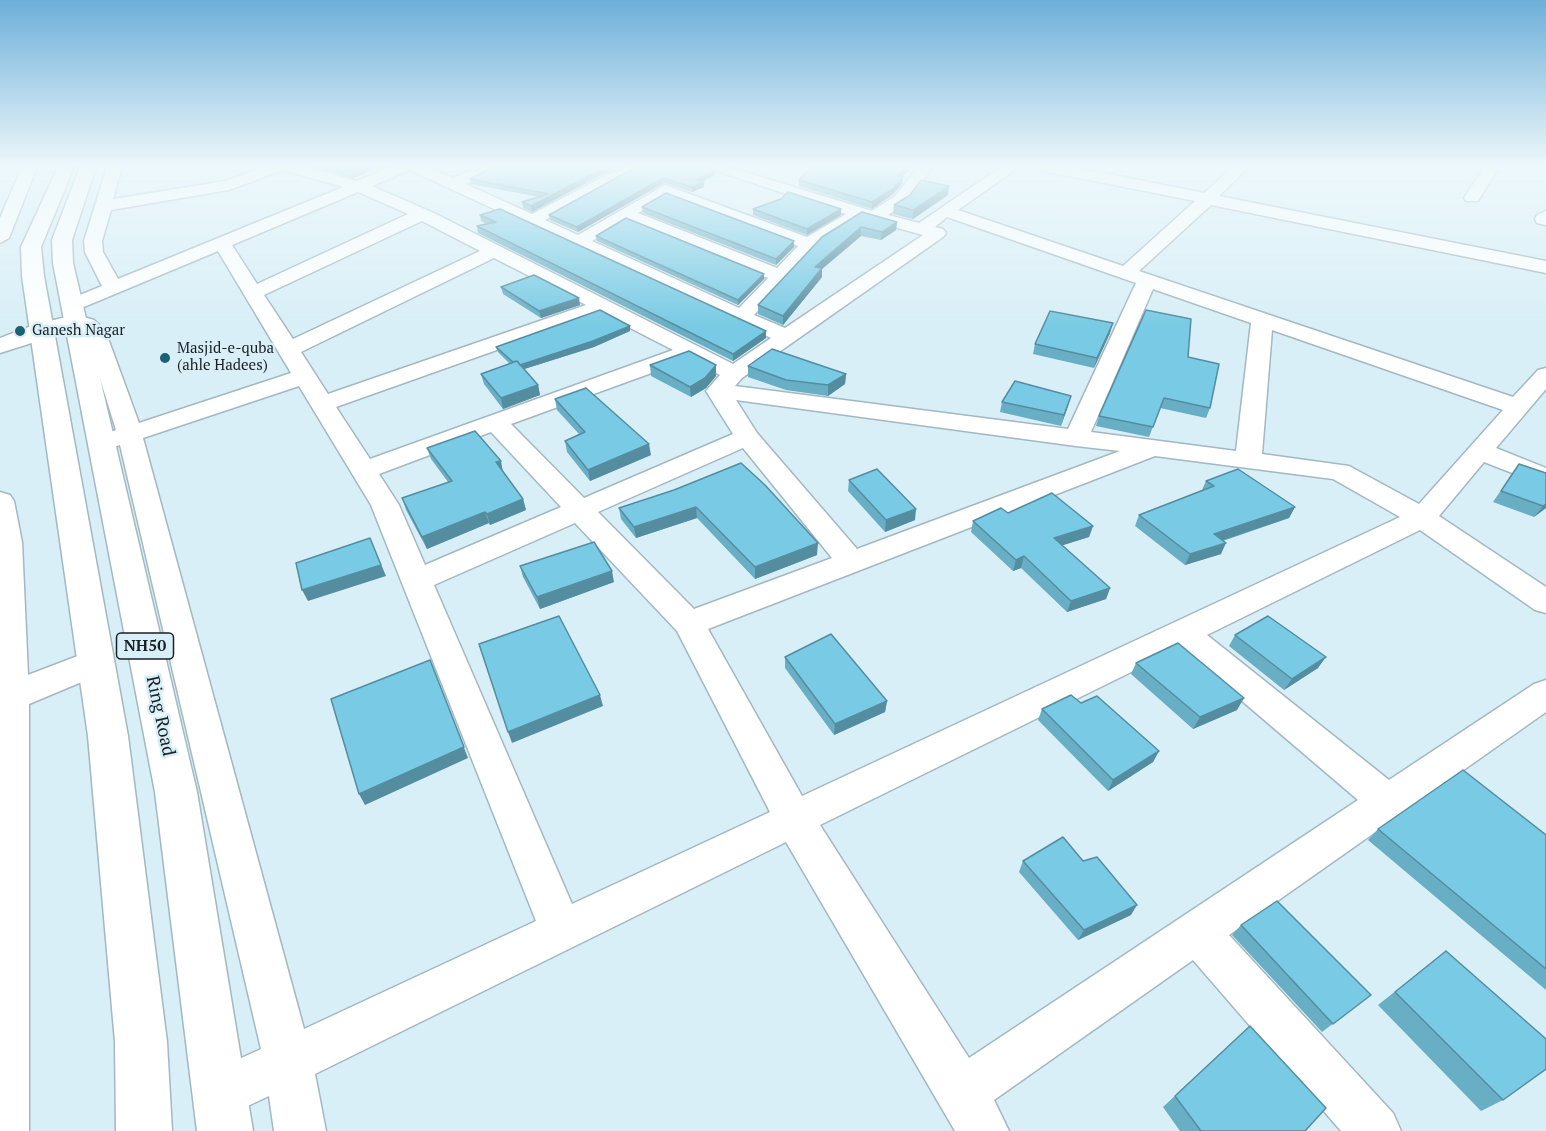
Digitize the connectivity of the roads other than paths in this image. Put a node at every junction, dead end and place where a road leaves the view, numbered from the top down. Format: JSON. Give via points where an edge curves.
{"nodes":[{"id":1,"x":8,"y":220,"type":"edge"},
{"id":2,"x":43,"y":220,"type":"edge"},
{"id":3,"x":69,"y":220,"type":"edge"},
{"id":4,"x":100,"y":220,"type":"edge"},
{"id":5,"x":235,"y":220,"type":"edge"},
{"id":6,"x":276,"y":220,"type":"edge"},
{"id":7,"x":409,"y":220,"type":"edge"},
{"id":8,"x":432,"y":220,"type":"edge"},
{"id":9,"x":533,"y":220,"type":"edge"},
{"id":10,"x":615,"y":220,"type":"edge"},
{"id":11,"x":639,"y":220,"type":"edge"},
{"id":12,"x":745,"y":220,"type":"edge"},
{"id":13,"x":856,"y":220,"type":"edge"},
{"id":14,"x":933,"y":220,"type":"joint"},
{"id":15,"x":1186,"y":220,"type":"edge"},
{"id":16,"x":1308,"y":220,"type":"edge"},
{"id":17,"x":0,"y":238,"type":"edge"},
{"id":18,"x":232,"y":238,"type":"junction"},
{"id":19,"x":580,"y":241,"type":"junction"},
{"id":20,"x":810,"y":244,"type":"junction"},
{"id":21,"x":494,"y":251,"type":"junction"},
{"id":22,"x":1546,"y":267,"type":"edge"},
{"id":23,"x":1126,"y":273,"type":"junction"},
{"id":24,"x":780,"y":276,"type":"junction"},
{"id":25,"x":1147,"y":280,"type":"junction"},
{"id":26,"x":113,"y":288,"type":"junction"},
{"id":27,"x":253,"y":293,"type":"junction"},
{"id":28,"x":603,"y":306,"type":"junction"},
{"id":29,"x":742,"y":316,"type":"junction"},
{"id":30,"x":60,"y":320,"type":"junction"},
{"id":31,"x":1262,"y":320,"type":"junction"},
{"id":32,"x":0,"y":337,"type":"edge"},
{"id":33,"x":786,"y":337,"type":"junction"},
{"id":34,"x":0,"y":346,"type":"edge"},
{"id":35,"x":288,"y":350,"type":"junction"},
{"id":36,"x":691,"y":351,"type":"junction"},
{"id":37,"x":1546,"y":375,"type":"edge"},
{"id":38,"x":304,"y":376,"type":"junction"},
{"id":39,"x":726,"y":382,"type":"junction"},
{"id":40,"x":322,"y":404,"type":"junction"},
{"id":41,"x":1521,"y":404,"type":"junction"},
{"id":42,"x":1546,"y":410,"type":"edge"},
{"id":43,"x":495,"y":422,"type":"junction"},
{"id":44,"x":747,"y":437,"type":"junction"},
{"id":45,"x":116,"y":438,"type":"junction"},
{"id":46,"x":1076,"y":438,"type":"junction"},
{"id":47,"x":1152,"y":447,"type":"junction"},
{"id":48,"x":1480,"y":451,"type":"junction"},
{"id":49,"x":1248,"y":460,"type":"junction"},
{"id":50,"x":363,"y":471,"type":"junction"},
{"id":51,"x":1546,"y":478,"type":"edge"},
{"id":52,"x":0,"y":501,"type":"edge"},
{"id":53,"x":580,"y":508,"type":"junction"},
{"id":54,"x":1422,"y":518,"type":"junction"},
{"id":55,"x":852,"y":562,"type":"junction"},
{"id":56,"x":416,"y":581,"type":"junction"},
{"id":57,"x":1546,"y":602,"type":"edge"},
{"id":58,"x":689,"y":624,"type":"junction"},
{"id":59,"x":1182,"y":633,"type":"junction"},
{"id":60,"x":96,"y":662,"type":"junction"},
{"id":61,"x":1546,"y":694,"type":"edge"},
{"id":62,"x":6,"y":698,"type":"edge"},
{"id":63,"x":1388,"y":802,"type":"junction"},
{"id":64,"x":794,"y":819,"type":"junction"},
{"id":65,"x":5,"y":831,"type":"edge"},
{"id":66,"x":561,"y":930,"type":"junction"},
{"id":67,"x":1197,"y":932,"type":"junction"},
{"id":68,"x":288,"y":1061,"type":"junction"},
{"id":69,"x":962,"y":1092,"type":"junction"},
{"id":70,"x":220,"y":1094,"type":"junction"},
{"id":71,"x":3,"y":1131,"type":"edge"},
{"id":72,"x":144,"y":1131,"type":"edge"},
{"id":73,"x":225,"y":1131,"type":"edge"},
{"id":74,"x":300,"y":1131,"type":"edge"},
{"id":75,"x":983,"y":1131,"type":"edge"},
{"id":76,"x":1376,"y":1131,"type":"edge"}],
"edges":[{"from":1,"to":17,"type":"street"},
{"from":2,"to":30,"type":"main road","name":"Ring Road","number":"NH50","via":[[31,248]]},
{"from":3,"to":30,"type":"main road","name":"Ring Road","number":"NH50","via":[[62,240]]},
{"from":4,"to":26,"type":"street","via":[[94,252]]},
{"from":5,"to":18,"type":"street"},
{"from":6,"to":18,"type":"street"},
{"from":7,"to":27,"type":"street"},
{"from":8,"to":21,"type":"street"},
{"from":9,"to":19,"type":"street"},
{"from":10,"to":19,"type":"street"},
{"from":11,"to":24,"type":"street"},
{"from":12,"to":20,"type":"street"},
{"from":13,"to":20,"type":"street"},
{"from":14,"to":23,"type":"street"},
{"from":14,"to":33,"type":"street","via":[[936,233]]},
{"from":15,"to":23,"type":"street"},
{"from":16,"to":22,"type":"street"},
{"from":18,"to":26,"type":"street"},
{"from":18,"to":27,"type":"street"},
{"from":19,"to":29,"type":"street"},
{"from":20,"to":24,"type":"street"},
{"from":21,"to":28,"type":"street"},
{"from":21,"to":35,"type":"street"},
{"from":23,"to":25,"type":"street"},
{"from":24,"to":29,"type":"street"},
{"from":25,"to":31,"type":"street"},
{"from":25,"to":46,"type":"street"},
{"from":26,"to":30,"type":"street"},
{"from":27,"to":35,"type":"street"},
{"from":28,"to":36,"type":"street"},
{"from":28,"to":40,"type":"street"},
{"from":29,"to":33,"type":"street"},
{"from":30,"to":32,"type":"main road"},
{"from":30,"to":34,"type":"main road"},
{"from":30,"to":45,"type":"main road","name":"Ring Road","number":"NH50"},
{"from":30,"to":60,"type":"main road","name":"Ring Road","number":"NH50"},
{"from":31,"to":41,"type":"street"},
{"from":31,"to":49,"type":"street"},
{"from":33,"to":39,"type":"street"},
{"from":35,"to":38,"type":"street"},
{"from":36,"to":39,"type":"street"},
{"from":36,"to":43,"type":"street"},
{"from":37,"to":41,"type":"street"},
{"from":38,"to":40,"type":"street"},
{"from":38,"to":45,"type":"street"},
{"from":39,"to":44,"type":"street"},
{"from":39,"to":46,"type":"street"},
{"from":40,"to":50,"type":"street"},
{"from":41,"to":42,"type":"street"},
{"from":41,"to":48,"type":"street"},
{"from":43,"to":50,"type":"street"},
{"from":43,"to":53,"type":"street"},
{"from":44,"to":53,"type":"street"},
{"from":44,"to":55,"type":"street"},
{"from":45,"to":68,"type":"street"},
{"from":45,"to":70,"type":"main road","name":"Ring Road","number":"NH50","via":[[176,792]]},
{"from":46,"to":47,"type":"street"},
{"from":47,"to":49,"type":"street"},
{"from":47,"to":55,"type":"street"},
{"from":48,"to":51,"type":"street"},
{"from":48,"to":54,"type":"street"},
{"from":49,"to":54,"type":"street","via":[[1340,472]]},
{"from":50,"to":56,"type":"street","via":[[385,505]]},
{"from":52,"to":62,"type":"street","via":[[8,542]]},
{"from":53,"to":56,"type":"street"},
{"from":53,"to":58,"type":"street"},
{"from":54,"to":57,"type":"street"},
{"from":54,"to":59,"type":"street"},
{"from":55,"to":58,"type":"street"},
{"from":56,"to":66,"type":"street"},
{"from":58,"to":64,"type":"street"},
{"from":59,"to":63,"type":"street"},
{"from":59,"to":64,"type":"street"},
{"from":60,"to":62,"type":"street"},
{"from":60,"to":72,"type":"main road","name":"Ring Road","number":"NH50","via":[[108,736],[138,1019]]},
{"from":61,"to":63,"type":"street"},
{"from":62,"to":65,"type":"street"},
{"from":63,"to":67,"type":"street"},
{"from":64,"to":66,"type":"street"},
{"from":64,"to":69,"type":"street"},
{"from":65,"to":71,"type":"street"},
{"from":66,"to":68,"type":"street"},
{"from":67,"to":69,"type":"street"},
{"from":67,"to":76,"type":"street"},
{"from":68,"to":70,"type":"street"},
{"from":68,"to":74,"type":"street"},
{"from":69,"to":75,"type":"street"},
{"from":70,"to":73,"type":"main road","name":"Ring Road","number":"NH50"}]}
